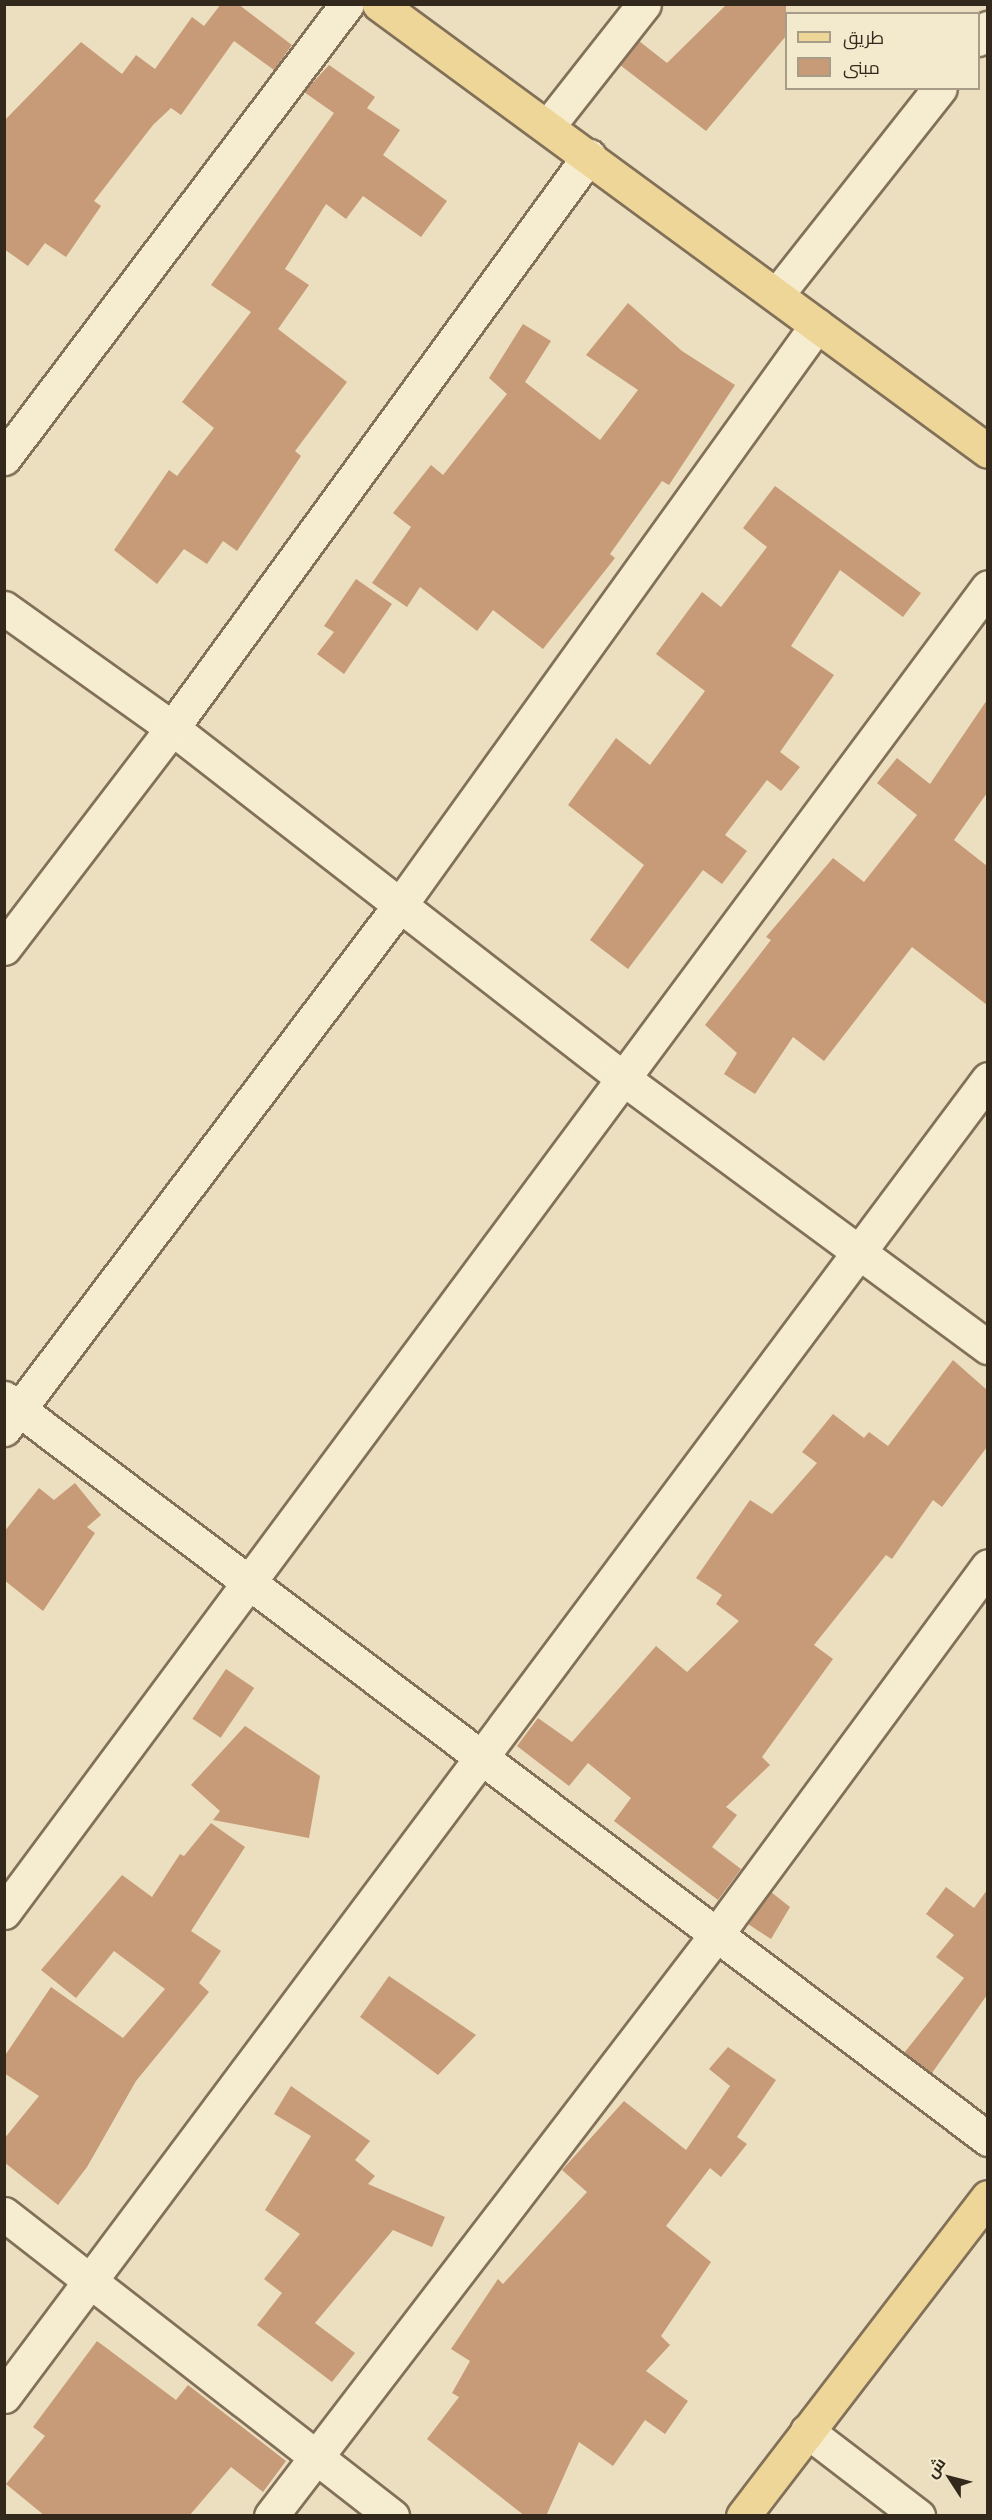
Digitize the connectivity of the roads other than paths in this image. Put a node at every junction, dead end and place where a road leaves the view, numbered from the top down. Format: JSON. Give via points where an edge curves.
{"nodes":[{"id":1,"x":347,"y":4,"type":"edge"},
{"id":2,"x":379,"y":4,"type":"edge"},
{"id":3,"x":644,"y":4,"type":"edge"},
{"id":4,"x":938,"y":90,"type":"edge"},
{"id":5,"x":548,"y":126,"type":"junction"},
{"id":6,"x":590,"y":156,"type":"junction"},
{"id":7,"x":778,"y":293,"type":"junction"},
{"id":8,"x":817,"y":325,"type":"junction"},
{"id":9,"x":987,"y":451,"type":"edge"},
{"id":10,"x":4,"y":458,"type":"edge"},
{"id":11,"x":987,"y":587,"type":"edge"},
{"id":12,"x":4,"y":608,"type":"edge"},
{"id":13,"x":172,"y":728,"type":"junction"},
{"id":14,"x":400,"y":905,"type":"junction"},
{"id":15,"x":4,"y":948,"type":"edge"},
{"id":16,"x":620,"y":1076,"type":"junction"},
{"id":17,"x":987,"y":1079,"type":"edge"},
{"id":18,"x":856,"y":1250,"type":"junction"},
{"id":19,"x":987,"y":1347,"type":"edge"},
{"id":20,"x":9,"y":1412,"type":"edge"},
{"id":21,"x":987,"y":1566,"type":"edge"},
{"id":22,"x":250,"y":1585,"type":"junction"},
{"id":23,"x":479,"y":1757,"type":"junction"},
{"id":24,"x":4,"y":1912,"type":"edge"},
{"id":25,"x":716,"y":1935,"type":"junction"},
{"id":26,"x":987,"y":2139,"type":"edge"},
{"id":27,"x":987,"y":2197,"type":"edge"},
{"id":28,"x":4,"y":2214,"type":"edge"},
{"id":29,"x":90,"y":2282,"type":"junction"},
{"id":30,"x":4,"y":2396,"type":"edge"},
{"id":31,"x":807,"y":2431,"type":"junction"},
{"id":32,"x":315,"y":2456,"type":"junction"},
{"id":33,"x":271,"y":2516,"type":"edge"},
{"id":34,"x":392,"y":2516,"type":"edge"},
{"id":35,"x":743,"y":2516,"type":"edge"},
{"id":36,"x":918,"y":2516,"type":"edge"}],
"edges":[{"from":1,"to":10,"type":"street"},
{"from":2,"to":5,"type":"main road"},
{"from":3,"to":5,"type":"street"},
{"from":4,"to":7,"type":"street"},
{"from":5,"to":6,"type":"main road"},
{"from":6,"to":7,"type":"main road"},
{"from":6,"to":13,"type":"street"},
{"from":7,"to":8,"type":"main road"},
{"from":8,"to":9,"type":"main road"},
{"from":8,"to":14,"type":"street"},
{"from":11,"to":16,"type":"street"},
{"from":12,"to":13,"type":"street"},
{"from":13,"to":14,"type":"street"},
{"from":13,"to":15,"type":"street"},
{"from":14,"to":16,"type":"street"},
{"from":14,"to":20,"type":"street"},
{"from":16,"to":18,"type":"street"},
{"from":16,"to":22,"type":"street","via":[[451,1316]]},
{"from":17,"to":18,"type":"street"},
{"from":18,"to":19,"type":"street"},
{"from":18,"to":23,"type":"street"},
{"from":20,"to":22,"type":"street"},
{"from":21,"to":25,"type":"street"},
{"from":22,"to":23,"type":"street"},
{"from":22,"to":24,"type":"street"},
{"from":23,"to":25,"type":"street"},
{"from":23,"to":29,"type":"street"},
{"from":25,"to":26,"type":"street"},
{"from":25,"to":32,"type":"street"},
{"from":27,"to":31,"type":"main road"},
{"from":28,"to":29,"type":"street"},
{"from":29,"to":30,"type":"street"},
{"from":29,"to":32,"type":"street"},
{"from":31,"to":35,"type":"main road"},
{"from":31,"to":36,"type":"street"},
{"from":32,"to":33,"type":"street"},
{"from":32,"to":34,"type":"street"}]}
